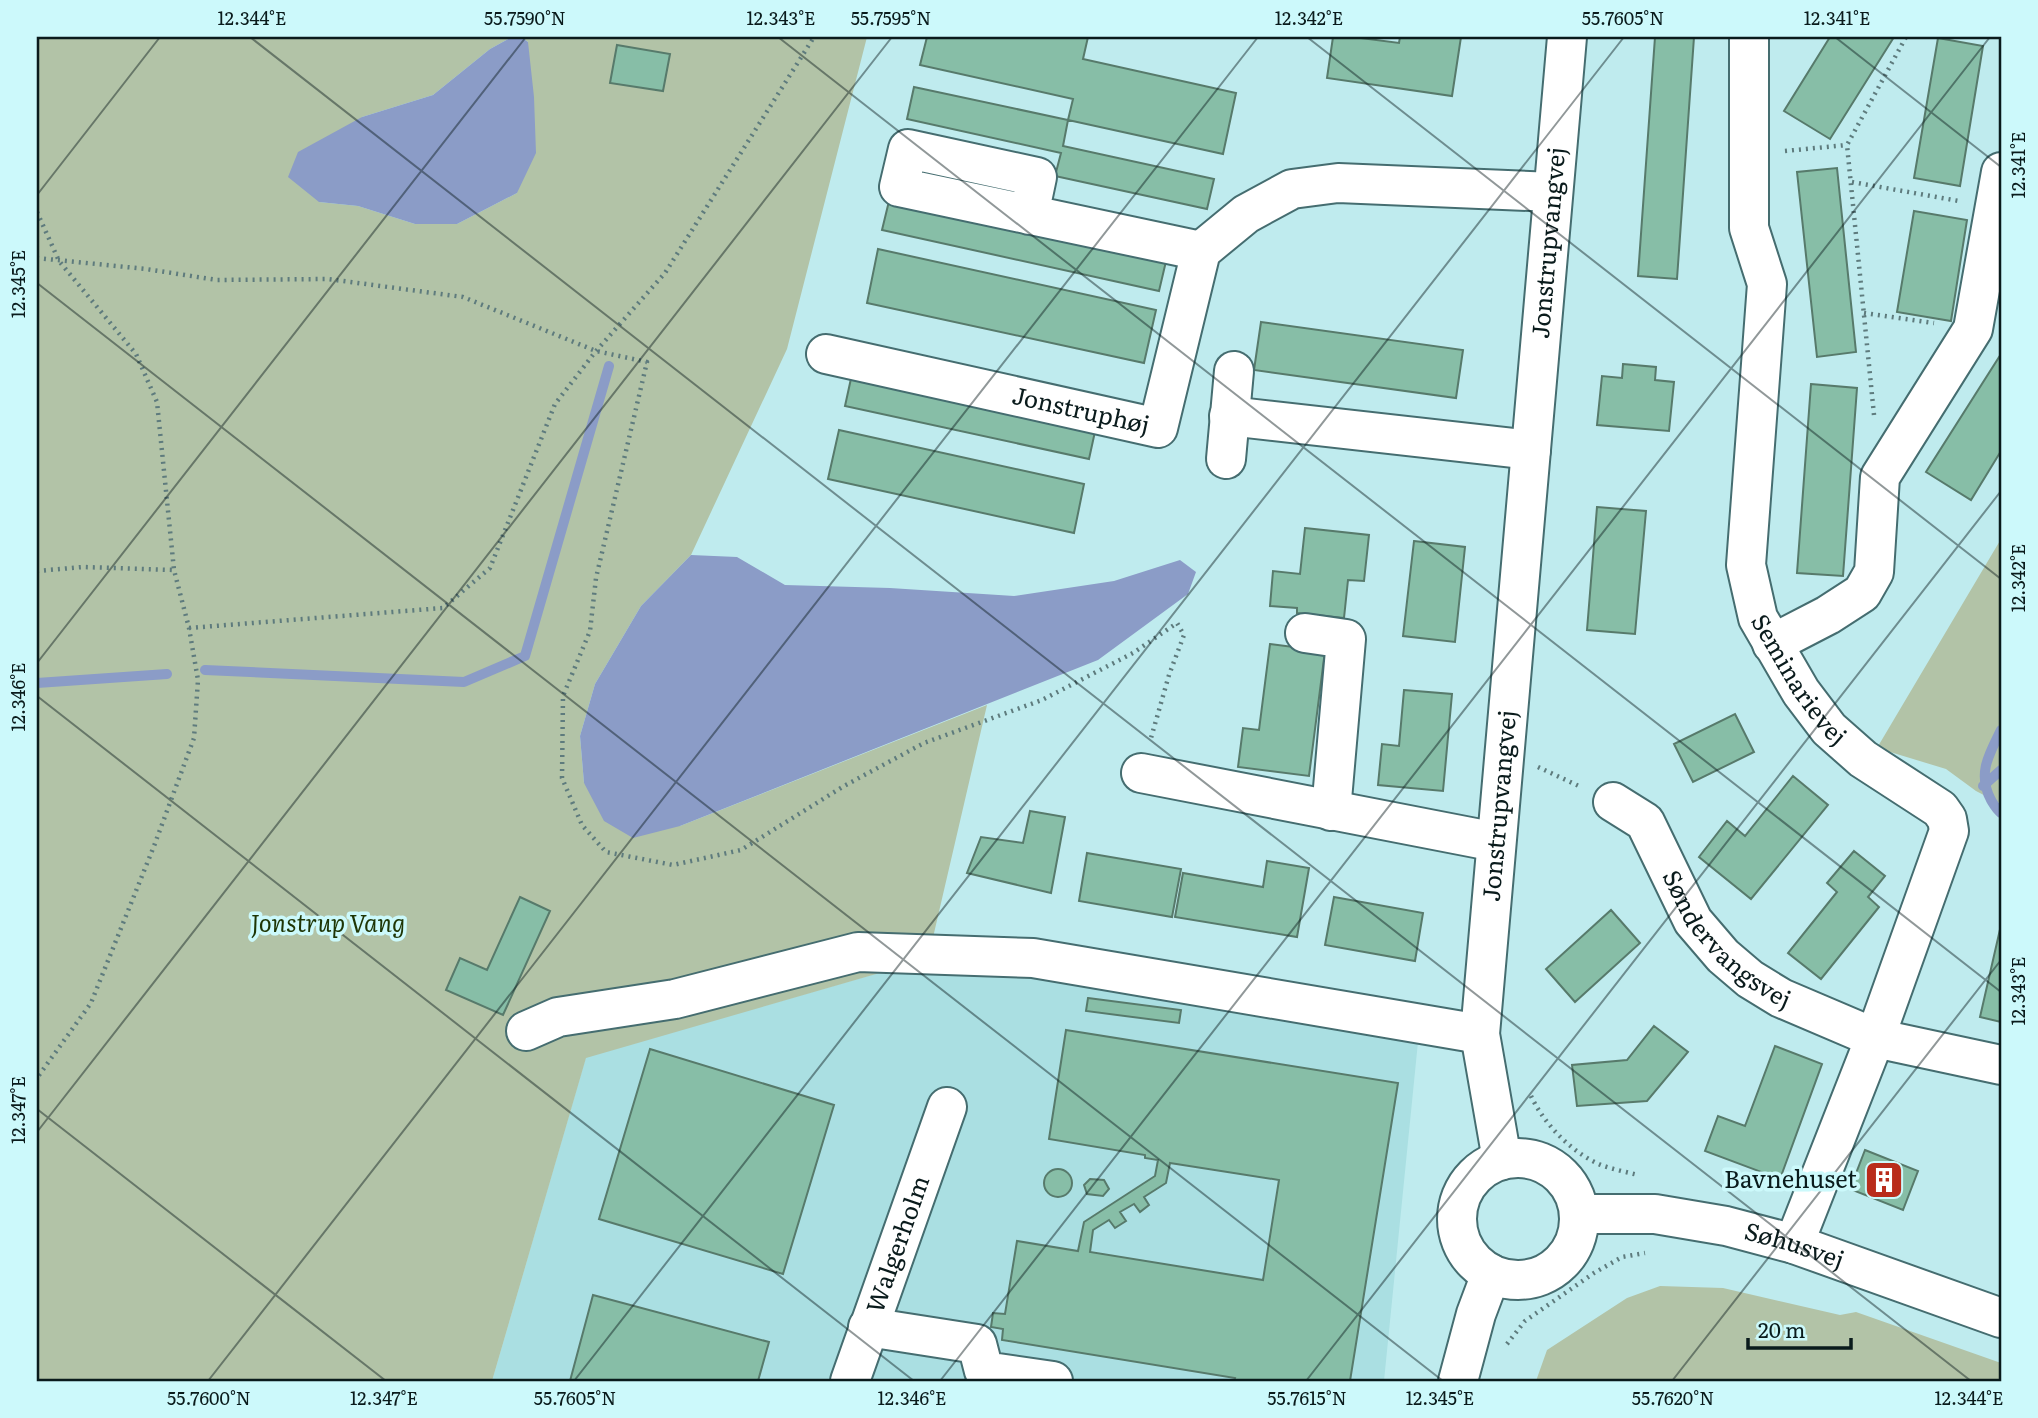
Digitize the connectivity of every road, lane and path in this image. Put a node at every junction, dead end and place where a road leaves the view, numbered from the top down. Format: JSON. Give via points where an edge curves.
{"nodes":[{"id":1,"x":814,"y":37,"type":"edge"},
{"id":2,"x":1567,"y":37,"type":"edge"},
{"id":3,"x":1749,"y":37,"type":"edge"},
{"id":4,"x":1906,"y":37,"type":"edge"},
{"id":5,"x":1847,"y":145,"type":"junction"},
{"id":6,"x":1749,"y":155,"type":"junction"},
{"id":7,"x":1852,"y":182,"type":"junction"},
{"id":8,"x":1998,"y":190,"type":"edge"},
{"id":9,"x":1553,"y":192,"type":"junction"},
{"id":10,"x":37,"y":212,"type":"edge"},
{"id":11,"x":1030,"y":215,"type":"dead end"},
{"id":12,"x":1201,"y":251,"type":"junction"},
{"id":13,"x":37,"y":258,"type":"edge"},
{"id":14,"x":59,"y":261,"type":"junction"},
{"id":15,"x":1864,"y":313,"type":"junction"},
{"id":16,"x":1973,"y":329,"type":"junction"},
{"id":17,"x":596,"y":351,"type":"junction"},
{"id":18,"x":826,"y":354,"type":"dead end"},
{"id":19,"x":1234,"y":371,"type":"dead end"},
{"id":20,"x":1230,"y":416,"type":"junction"},
{"id":21,"x":1875,"y":423,"type":"dead end"},
{"id":22,"x":1531,"y":450,"type":"junction"},
{"id":23,"x":1226,"y":458,"type":"dead end"},
{"id":24,"x":174,"y":569,"type":"junction"},
{"id":25,"x":37,"y":571,"type":"edge"},
{"id":26,"x":189,"y":628,"type":"junction"},
{"id":27,"x":1305,"y":633,"type":"dead end"},
{"id":28,"x":1772,"y":644,"type":"junction"},
{"id":29,"x":1534,"y":765,"type":"dead end"},
{"id":30,"x":1140,"y":773,"type":"joint"},
{"id":31,"x":1613,"y":802,"type":"joint"},
{"id":32,"x":1331,"y":811,"type":"junction"},
{"id":33,"x":1496,"y":842,"type":"junction"},
{"id":34,"x":526,"y":1031,"type":"dead end"},
{"id":35,"x":1480,"y":1034,"type":"junction"},
{"id":36,"x":1875,"y":1038,"type":"junction"},
{"id":37,"x":2001,"y":1065,"type":"edge"},
{"id":38,"x":37,"y":1079,"type":"edge"},
{"id":39,"x":947,"y":1107,"type":"dead end"},
{"id":40,"x":1502,"y":1160,"type":"junction"},
{"id":41,"x":1579,"y":1214,"type":"junction"},
{"id":42,"x":1794,"y":1244,"type":"junction"},
{"id":43,"x":1490,"y":1274,"type":"junction"},
{"id":44,"x":2001,"y":1318,"type":"edge"},
{"id":45,"x":868,"y":1327,"type":"junction"},
{"id":46,"x":850,"y":1381,"type":"edge"},
{"id":47,"x":1053,"y":1381,"type":"edge"},
{"id":48,"x":1458,"y":1381,"type":"edge"}],
"edges":[{"from":1,"to":17,"type":"path","via":[[666,272]]},
{"from":2,"to":9,"type":"street","name":"Jonstrupvangvej"},
{"from":3,"to":6,"type":"street","name":"Seminarievej"},
{"from":4,"to":5,"type":"path"},
{"from":5,"to":6,"type":"path"},
{"from":5,"to":7,"type":"path"},
{"from":6,"to":28,"type":"street","name":"Seminarievej","via":[[1749,228],[1767,284],[1746,565],[1758,618]]},
{"from":7,"to":8,"type":"path"},
{"from":7,"to":15,"type":"path"},
{"from":8,"to":16,"type":"street"},
{"from":9,"to":12,"type":"street","via":[[1338,183],[1293,189],[1246,214]]},
{"from":9,"to":22,"type":"street","name":"Jonstrupvangvej"},
{"from":10,"to":14,"type":"path"},
{"from":11,"to":12,"type":"street"},
{"from":12,"to":18,"type":"street","name":"Jonstruphøj","via":[[1158,428]]},
{"from":13,"to":14,"type":"path"},
{"from":14,"to":17,"type":"path","via":[[217,280],[328,279],[463,297]]},
{"from":14,"to":24,"type":"path","via":[[136,354],[157,402]]},
{"from":15,"to":16,"type":"path"},
{"from":15,"to":21,"type":"path"},
{"from":16,"to":28,"type":"street","via":[[1880,477],[1874,572],[1861,593]]},
{"from":17,"to":26,"type":"path","via":[[555,404],[490,568],[443,608]]},
{"from":17,"to":30,"type":"path","via":[[648,362],[596,578],[590,631],[563,696],[562,778],[582,825],[606,852],[673,865],[741,850],[924,743],[1042,700],[1133,653],[1177,623],[1184,635]]},
{"from":19,"to":20,"type":"street"},
{"from":20,"to":22,"type":"street"},
{"from":20,"to":23,"type":"street"},
{"from":22,"to":33,"type":"street","name":"Jonstrupvangvej"},
{"from":24,"to":25,"type":"path"},
{"from":24,"to":26,"type":"path"},
{"from":26,"to":38,"type":"path","via":[[198,680],[194,737],[90,1003]]},
{"from":27,"to":32,"type":"street","via":[[1346,639]]},
{"from":28,"to":36,"type":"street","name":"Seminarievej","via":[[1829,729],[1863,759],[1940,809],[1947,819],[1949,831]]},
{"from":29,"to":31,"type":"path"},
{"from":30,"to":32,"type":"street"},
{"from":31,"to":36,"type":"street","name":"Søndervangsvej","via":[[1645,822],[1693,921],[1723,956],[1782,998]]},
{"from":32,"to":33,"type":"street"},
{"from":33,"to":35,"type":"street","name":"Jonstrupvangvej"},
{"from":34,"to":35,"type":"street","via":[[558,1017],[676,999],[858,953],[1033,958]]},
{"from":35,"to":40,"type":"street","name":"Jonstrupvangvej"},
{"from":36,"to":37,"type":"street","name":"Søndervangsvej"},
{"from":36,"to":42,"type":"street","name":"Seminarievej"},
{"from":39,"to":45,"type":"street","name":"Walgerholm"},
{"from":40,"to":41,"type":"street","via":[[1520,1158],[1553,1169],[1566,1181]]},
{"from":40,"to":43,"type":"street","via":[[1474,1177],[1464,1190],[1457,1222],[1466,1253]]},
{"from":41,"to":42,"type":"street","name":"Søhusvej","via":[[1655,1214]]},
{"from":41,"to":43,"type":"street","via":[[1573,1245],[1552,1270],[1522,1280]]},
{"from":42,"to":44,"type":"street","name":"Søhusvej"},
{"from":43,"to":48,"type":"street"},
{"from":45,"to":46,"type":"street","name":"Walgerholm"},
{"from":45,"to":47,"type":"street","via":[[977,1344],[984,1371]]}]}
